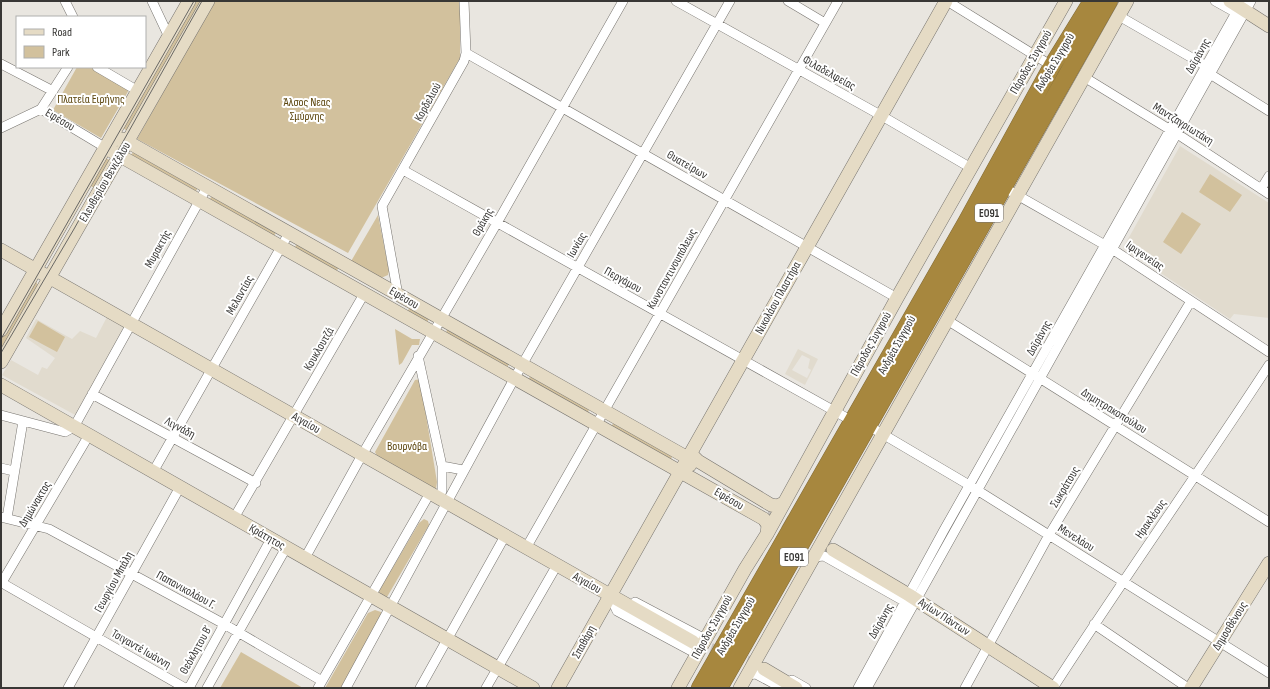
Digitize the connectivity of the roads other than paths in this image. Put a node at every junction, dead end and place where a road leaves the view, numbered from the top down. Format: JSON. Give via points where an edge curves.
{"nodes":[{"id":1,"x":66,"y":1,"type":"edge"},
{"id":2,"x":152,"y":1,"type":"edge"},
{"id":3,"x":189,"y":1,"type":"edge"},
{"id":4,"x":208,"y":1,"type":"edge"},
{"id":5,"x":464,"y":1,"type":"edge"},
{"id":6,"x":623,"y":1,"type":"edge"},
{"id":7,"x":676,"y":1,"type":"edge"},
{"id":8,"x":730,"y":1,"type":"edge"},
{"id":9,"x":788,"y":1,"type":"edge"},
{"id":10,"x":838,"y":1,"type":"edge"},
{"id":11,"x":946,"y":1,"type":"edge"},
{"id":12,"x":1066,"y":1,"type":"edge"},
{"id":13,"x":1092,"y":1,"type":"edge"},
{"id":14,"x":1108,"y":1,"type":"edge"},
{"id":15,"x":1127,"y":1,"type":"edge"},
{"id":16,"x":1215,"y":1,"type":"edge"},
{"id":17,"x":1243,"y":6,"type":"edge"},
{"id":18,"x":73,"y":16,"type":"edge"},
{"id":19,"x":1119,"y":16,"type":"junction"},
{"id":20,"x":825,"y":23,"type":"junction"},
{"id":21,"x":717,"y":24,"type":"junction"},
{"id":22,"x":1269,"y":26,"type":"edge"},
{"id":23,"x":169,"y":37,"type":"junction"},
{"id":24,"x":466,"y":53,"type":"junction"},
{"id":25,"x":1035,"y":55,"type":"junction"},
{"id":26,"x":1,"y":64,"type":"edge"},
{"id":27,"x":1052,"y":66,"type":"junction"},
{"id":28,"x":67,"y":68,"type":"edge"},
{"id":29,"x":99,"y":68,"type":"edge"},
{"id":30,"x":799,"y":70,"type":"junction"},
{"id":31,"x":1208,"y":70,"type":"junction"},
{"id":32,"x":1084,"y":77,"type":"junction"},
{"id":33,"x":52,"y":91,"type":"junction"},
{"id":34,"x":138,"y":91,"type":"junction"},
{"id":35,"x":562,"y":108,"type":"junction"},
{"id":36,"x":41,"y":109,"type":"junction"},
{"id":37,"x":1269,"y":111,"type":"edge"},
{"id":38,"x":882,"y":116,"type":"junction"},
{"id":39,"x":1,"y":128,"type":"edge"},
{"id":40,"x":1173,"y":132,"type":"junction"},
{"id":41,"x":128,"y":142,"type":"junction"},
{"id":42,"x":106,"y":148,"type":"junction"},
{"id":43,"x":643,"y":154,"type":"junction"},
{"id":44,"x":120,"y":156,"type":"junction"},
{"id":45,"x":971,"y":168,"type":"junction"},
{"id":46,"x":403,"y":170,"type":"junction"},
{"id":47,"x":1269,"y":176,"type":"edge"},
{"id":48,"x":207,"y":187,"type":"junction"},
{"id":49,"x":1265,"y":191,"type":"edge"},
{"id":50,"x":1010,"y":192,"type":"junction"},
{"id":51,"x":725,"y":200,"type":"junction"},
{"id":52,"x":199,"y":201,"type":"junction"},
{"id":53,"x":497,"y":223,"type":"junction"},
{"id":54,"x":289,"y":233,"type":"junction"},
{"id":55,"x":281,"y":247,"type":"junction"},
{"id":56,"x":807,"y":247,"type":"junction"},
{"id":57,"x":1109,"y":247,"type":"junction"},
{"id":58,"x":1,"y":250,"type":"edge"},
{"id":59,"x":578,"y":268,"type":"junction"},
{"id":60,"x":35,"y":269,"type":"junction"},
{"id":61,"x":49,"y":277,"type":"junction"},
{"id":62,"x":364,"y":294,"type":"junction"},
{"id":63,"x":398,"y":295,"type":"junction"},
{"id":64,"x":897,"y":298,"type":"junction"},
{"id":65,"x":1191,"y":301,"type":"junction"},
{"id":66,"x":660,"y":314,"type":"junction"},
{"id":67,"x":440,"y":319,"type":"junction"},
{"id":68,"x":947,"y":320,"type":"junction"},
{"id":69,"x":131,"y":324,"type":"junction"},
{"id":70,"x":1,"y":330,"type":"edge"},
{"id":71,"x":432,"y":332,"type":"junction"},
{"id":72,"x":1269,"y":352,"type":"edge"},
{"id":73,"x":418,"y":356,"type":"junction"},
{"id":74,"x":743,"y":361,"type":"junction"},
{"id":75,"x":1,"y":362,"type":"edge"},
{"id":76,"x":522,"y":365,"type":"junction"},
{"id":77,"x":1269,"y":365,"type":"edge"},
{"id":78,"x":212,"y":370,"type":"junction"},
{"id":79,"x":1036,"y":376,"type":"junction"},
{"id":80,"x":514,"y":379,"type":"junction"},
{"id":81,"x":1,"y":386,"type":"edge"},
{"id":82,"x":92,"y":394,"type":"junction"},
{"id":83,"x":605,"y":412,"type":"junction"},
{"id":84,"x":834,"y":412,"type":"junction"},
{"id":85,"x":1,"y":415,"type":"edge"},
{"id":86,"x":294,"y":416,"type":"junction"},
{"id":87,"x":23,"y":421,"type":"junction"},
{"id":88,"x":861,"y":424,"type":"junction"},
{"id":89,"x":597,"y":425,"type":"junction"},
{"id":90,"x":74,"y":426,"type":"junction"},
{"id":91,"x":1116,"y":426,"type":"junction"},
{"id":92,"x":884,"y":434,"type":"junction"},
{"id":93,"x":89,"y":435,"type":"junction"},
{"id":94,"x":173,"y":438,"type":"junction"},
{"id":95,"x":362,"y":455,"type":"junction"},
{"id":96,"x":687,"y":462,"type":"junction"},
{"id":97,"x":442,"y":466,"type":"junction"},
{"id":98,"x":1,"y":468,"type":"edge"},
{"id":99,"x":463,"y":470,"type":"junction"},
{"id":100,"x":14,"y":471,"type":"junction"},
{"id":101,"x":153,"y":472,"type":"junction"},
{"id":102,"x":1196,"y":476,"type":"junction"},
{"id":103,"x":256,"y":483,"type":"junction"},
{"id":104,"x":180,"y":487,"type":"junction"},
{"id":105,"x":973,"y":488,"type":"junction"},
{"id":106,"x":438,"y":498,"type":"junction"},
{"id":107,"x":784,"y":503,"type":"junction"},
{"id":108,"x":768,"y":512,"type":"tunnel mouth"},
{"id":109,"x":4,"y":517,"type":"edge"},
{"id":110,"x":234,"y":518,"type":"junction"},
{"id":111,"x":1269,"y":522,"type":"edge"},
{"id":112,"x":36,"y":525,"type":"junction"},
{"id":113,"x":767,"y":534,"type":"junction"},
{"id":114,"x":1049,"y":535,"type":"junction"},
{"id":115,"x":505,"y":536,"type":"junction"},
{"id":116,"x":824,"y":538,"type":"junction"},
{"id":117,"x":271,"y":539,"type":"junction"},
{"id":118,"x":286,"y":548,"type":"junction"},
{"id":119,"x":526,"y":548,"type":"junction"},
{"id":120,"x":833,"y":550,"type":"tunnel mouth"},
{"id":121,"x":814,"y":557,"type":"junction"},
{"id":122,"x":305,"y":558,"type":"junction"},
{"id":123,"x":1269,"y":563,"type":"edge"},
{"id":124,"x":557,"y":565,"type":"junction"},
{"id":125,"x":4,"y":572,"type":"edge"},
{"id":126,"x":132,"y":573,"type":"junction"},
{"id":127,"x":1122,"y":581,"type":"junction"},
{"id":128,"x":1,"y":583,"type":"edge"},
{"id":129,"x":371,"y":596,"type":"junction"},
{"id":130,"x":610,"y":596,"type":"junction"},
{"id":131,"x":912,"y":598,"type":"junction"},
{"id":132,"x":391,"y":607,"type":"junction"},
{"id":133,"x":224,"y":624,"type":"junction"},
{"id":134,"x":1094,"y":624,"type":"junction"},
{"id":135,"x":238,"y":633,"type":"junction"},
{"id":136,"x":96,"y":637,"type":"junction"},
{"id":137,"x":447,"y":640,"type":"junction"},
{"id":138,"x":1220,"y":642,"type":"junction"},
{"id":139,"x":698,"y":645,"type":"junction"},
{"id":140,"x":988,"y":645,"type":"junction"},
{"id":141,"x":758,"y":655,"type":"junction"},
{"id":142,"x":498,"y":668,"type":"junction"},
{"id":143,"x":764,"y":669,"type":"tunnel mouth"},
{"id":144,"x":1268,"y":669,"type":"edge"},
{"id":145,"x":747,"y":675,"type":"junction"},
{"id":146,"x":320,"y":685,"type":"edge"},
{"id":147,"x":68,"y":688,"type":"edge"},
{"id":148,"x":185,"y":688,"type":"edge"},
{"id":149,"x":189,"y":688,"type":"edge"},
{"id":150,"x":207,"y":688,"type":"edge"},
{"id":151,"x":346,"y":688,"type":"edge"},
{"id":152,"x":420,"y":688,"type":"edge"},
{"id":153,"x":486,"y":688,"type":"edge"},
{"id":154,"x":533,"y":688,"type":"edge"},
{"id":155,"x":558,"y":688,"type":"edge"},
{"id":156,"x":678,"y":688,"type":"edge"},
{"id":157,"x":700,"y":688,"type":"edge"},
{"id":158,"x":719,"y":688,"type":"edge"},
{"id":159,"x":740,"y":688,"type":"edge"},
{"id":160,"x":782,"y":688,"type":"edge"},
{"id":161,"x":796,"y":688,"type":"edge"},
{"id":162,"x":806,"y":688,"type":"edge"},
{"id":163,"x":858,"y":688,"type":"edge"},
{"id":164,"x":867,"y":688,"type":"edge"},
{"id":165,"x":965,"y":688,"type":"edge"},
{"id":166,"x":1053,"y":688,"type":"edge"},
{"id":167,"x":1190,"y":688,"type":"edge"}],
"edges":[{"from":1,"to":18,"type":"street"},
{"from":2,"to":23,"type":"street"},
{"from":3,"to":23,"type":"street","name":"Ελευθερίου Βενιζέλου"},
{"from":4,"to":41,"type":"street","name":"Ελευθερίου Βενιζέλου"},
{"from":5,"to":24,"type":"street","name":"Κορδελιού"},
{"from":6,"to":35,"type":"street","name":"Θράκης"},
{"from":7,"to":21,"type":"street","name":"Φιλαδελφείας"},
{"from":8,"to":21,"type":"street","name":"Ιωνίας"},
{"from":9,"to":20,"type":"street"},
{"from":10,"to":20,"type":"street","name":"Κωνσταντινουπόλεως"},
{"from":11,"to":25,"type":"street"},
{"from":11,"to":38,"type":"street","name":"Νικολάου Πλαστήρα"},
{"from":12,"to":25,"type":"street","name":"Πάροδος Συγγρού"},
{"from":13,"to":27,"type":"highway","name":"Ανδρέα Συγγρού","number":"ΕΟ91"},
{"from":14,"to":50,"type":"highway","name":"Ανδρέα Συγγρού","number":"ΕΟ91"},
{"from":15,"to":19,"type":"street"},
{"from":16,"to":17,"type":"street"},
{"from":17,"to":22,"type":"street"},
{"from":17,"to":31,"type":"street","name":"Δοϊράνης"},
{"from":19,"to":31,"type":"street"},
{"from":19,"to":32,"type":"street"},
{"from":20,"to":30,"type":"street","name":"Κωνσταντινουπόλεως"},
{"from":21,"to":30,"type":"street","name":"Φιλαδελφείας"},
{"from":21,"to":43,"type":"street","name":"Ιωνίας"},
{"from":23,"to":34,"type":"street","name":"Ελευθερίου Βενιζέλου"},
{"from":24,"to":35,"type":"street","name":"Θυατείρων"},
{"from":24,"to":46,"type":"street","name":"Κορδελιού","via":[[463,63]]},
{"from":25,"to":27,"type":"street"},
{"from":25,"to":45,"type":"street","name":"Πάροδος Συγγρού"},
{"from":26,"to":33,"type":"street","name":"Εφέσου"},
{"from":27,"to":88,"type":"highway","name":"Ανδρέα Συγγρού","number":"ΕΟ91","via":[[967,221]]},
{"from":28,"to":33,"type":"street"},
{"from":29,"to":34,"type":"street"},
{"from":30,"to":38,"type":"street","name":"Φιλαδελφείας"},
{"from":30,"to":51,"type":"street","name":"Κωνσταντινουπόλεως"},
{"from":31,"to":37,"type":"street"},
{"from":31,"to":40,"type":"street","name":"Δοϊράνης"},
{"from":32,"to":40,"type":"street","name":"Μαντζαγριωτάκη"},
{"from":32,"to":50,"type":"street"},
{"from":33,"to":36,"type":"street","name":"Εφέσου"},
{"from":34,"to":42,"type":"street","name":"Ελευθερίου Βενιζέλου"},
{"from":35,"to":43,"type":"street","name":"Θυατείρων"},
{"from":35,"to":53,"type":"street","name":"Θράκης"},
{"from":36,"to":39,"type":"street"},
{"from":36,"to":42,"type":"street","name":"Εφέσου"},
{"from":38,"to":45,"type":"street","name":"Φιλαδελφείας"},
{"from":38,"to":56,"type":"street","name":"Νικολάου Πλαστήρα"},
{"from":40,"to":49,"type":"street","name":"Μαντζαγριωτάκη"},
{"from":40,"to":57,"type":"street","name":"Δοϊράνης"},
{"from":41,"to":42,"type":"street","via":[[124,139],[115,139]]},
{"from":41,"to":44,"type":"street","name":"Ελευθερίου Βενιζέλου"},
{"from":41,"to":48,"type":"street","name":"Εφέσου"},
{"from":42,"to":44,"type":"street","name":"Εφέσου"},
{"from":42,"to":60,"type":"street","name":"Ελευθερίου Βενιζέλου"},
{"from":43,"to":51,"type":"street","name":"Θυατείρων"},
{"from":43,"to":59,"type":"street","name":"Ιωνίας"},
{"from":44,"to":52,"type":"street","name":"Εφέσου"},
{"from":44,"to":61,"type":"street","name":"Ελευθερίου Βενιζέλου"},
{"from":45,"to":64,"type":"street","name":"Πάροδος Συγγρού"},
{"from":46,"to":53,"type":"street","name":"Περγάμου"},
{"from":46,"to":63,"type":"street","name":"Κορδελιού","via":[[382,206]]},
{"from":47,"to":49,"type":"street"},
{"from":48,"to":52,"type":"street","name":"Μυρακτής"},
{"from":48,"to":54,"type":"street","name":"Εφέσου"},
{"from":50,"to":57,"type":"street","name":"Ιφιγενείας"},
{"from":50,"to":68,"type":"street"},
{"from":50,"to":88,"type":"highway","name":"Ανδρέα Συγγρού","number":"ΕΟ91"},
{"from":51,"to":56,"type":"street","name":"Θυατείρων"},
{"from":51,"to":66,"type":"street","name":"Κωνσταντινουπόλεως"},
{"from":52,"to":55,"type":"street","name":"Εφέσου"},
{"from":52,"to":69,"type":"street","name":"Μυρακτής"},
{"from":53,"to":59,"type":"street","name":"Περγάμου"},
{"from":53,"to":67,"type":"street","name":"Θράκης"},
{"from":54,"to":55,"type":"street","name":"Μελαντίας"},
{"from":54,"to":63,"type":"street","name":"Εφέσου"},
{"from":55,"to":62,"type":"street","name":"Εφέσου"},
{"from":55,"to":78,"type":"street","name":"Μελαντίας"},
{"from":56,"to":64,"type":"street","name":"Θυατείρων"},
{"from":56,"to":74,"type":"street","name":"Νικολάου Πλαστήρα"},
{"from":57,"to":65,"type":"street","name":"Ιφιγενείας"},
{"from":57,"to":79,"type":"street","name":"Δοϊράνης"},
{"from":58,"to":60,"type":"street","name":"Αιγαίου"},
{"from":59,"to":66,"type":"street","name":"Περγάμου"},
{"from":59,"to":76,"type":"street","name":"Ιωνίας"},
{"from":60,"to":61,"type":"street","name":"Αιγαίου"},
{"from":60,"to":70,"type":"street","name":"Ελευθερίου Βενιζέλου"},
{"from":61,"to":69,"type":"street","name":"Αιγαίου"},
{"from":61,"to":75,"type":"street","name":"Ελευθερίου Βενιζέλου"},
{"from":62,"to":71,"type":"street","name":"Εφέσου"},
{"from":62,"to":86,"type":"street","name":"Κουκλουτζά"},
{"from":63,"to":67,"type":"street","name":"Εφέσου"},
{"from":64,"to":84,"type":"street","name":"Πάροδος Συγγρού"},
{"from":65,"to":72,"type":"street","name":"Ιφιγενείας"},
{"from":65,"to":91,"type":"street","name":"Σωκράτους"},
{"from":66,"to":74,"type":"street","name":"Περγάμου"},
{"from":66,"to":83,"type":"street","name":"Κωνσταντινουπόλεως"},
{"from":67,"to":71,"type":"street","name":"Θράκης"},
{"from":67,"to":76,"type":"street","name":"Εφέσου"},
{"from":68,"to":79,"type":"street","name":"Δημητρακοπούλου"},
{"from":68,"to":92,"type":"street"},
{"from":69,"to":78,"type":"street","name":"Αιγαίου"},
{"from":69,"to":82,"type":"street","name":"Μυρακτής"},
{"from":71,"to":73,"type":"street","name":"Θράκης"},
{"from":71,"to":80,"type":"street","name":"Εφέσου"},
{"from":73,"to":95,"type":"street","name":"Θράκης"},
{"from":73,"to":97,"type":"street"},
{"from":74,"to":84,"type":"street","name":"Περγάμου"},
{"from":74,"to":96,"type":"street","name":"Νικολάου Πλαστήρα"},
{"from":76,"to":80,"type":"street","name":"Ιωνίας"},
{"from":76,"to":83,"type":"street","name":"Εφέσου"},
{"from":77,"to":102,"type":"street","name":"Ηρακλέους"},
{"from":78,"to":86,"type":"street","name":"Αιγαίου"},
{"from":78,"to":94,"type":"street","name":"Μελαντίας"},
{"from":79,"to":91,"type":"street","name":"Δημητρακοπούλου"},
{"from":79,"to":105,"type":"street","name":"Δοϊράνης"},
{"from":80,"to":89,"type":"street","name":"Εφέσου"},
{"from":80,"to":99,"type":"street","name":"Ιωνίας"},
{"from":81,"to":90,"type":"street","name":"Κράτητος"},
{"from":82,"to":90,"type":"street","name":"Μυρακτής"},
{"from":82,"to":94,"type":"street","name":"Λιγνάδη"},
{"from":83,"to":89,"type":"street","name":"Κωνσταντινουπόλεως"},
{"from":83,"to":96,"type":"street","name":"Εφέσου"},
{"from":84,"to":88,"type":"street","name":"Περγάμου"},
{"from":84,"to":107,"type":"street","name":"Πάροδος Συγγρού"},
{"from":85,"to":87,"type":"street"},
{"from":86,"to":95,"type":"street","name":"Αιγαίου"},
{"from":86,"to":103,"type":"street","name":"Κουκλουτζά"},
{"from":87,"to":90,"type":"street","via":[[65,432]]},
{"from":87,"to":100,"type":"street"},
{"from":88,"to":92,"type":"street","name":"Μενελάου"},
{"from":88,"to":157,"type":"highway","name":"Ανδρέα Συγγρού","number":"ΕΟ91"},
{"from":88,"to":158,"type":"highway","name":"Ανδρέα Συγγρού","number":"ΕΟ91"},
{"from":89,"to":96,"type":"street","name":"Εφέσου"},
{"from":89,"to":119,"type":"street","name":"Κωνσταντινουπόλεως"},
{"from":90,"to":93,"type":"street","name":"Κράτητος"},
{"from":91,"to":102,"type":"street","name":"Δημητρακοπούλου"},
{"from":91,"to":114,"type":"street","name":"Σωκράτους"},
{"from":92,"to":105,"type":"street","name":"Μενελάου"},
{"from":92,"to":116,"type":"street"},
{"from":93,"to":101,"type":"street","name":"Κράτητος"},
{"from":93,"to":112,"type":"street","name":"Δημώνακτος"},
{"from":94,"to":101,"type":"street","name":"Μελαντίας"},
{"from":94,"to":103,"type":"street","name":"Λιγνάδη"},
{"from":95,"to":106,"type":"street","name":"Αιγαίου"},
{"from":95,"to":122,"type":"street","name":"Θράκης"},
{"from":96,"to":107,"type":"street","via":[[694,458],[771,505]]},
{"from":96,"to":108,"type":"street"},
{"from":96,"to":113,"type":"street","name":"Εφέσου","via":[[764,519],[768,525]]},
{"from":96,"to":130,"type":"street","name":"Νικολάου Πλαστήρα"},
{"from":97,"to":99,"type":"street"},
{"from":97,"to":106,"type":"street","via":[[442,491]]},
{"from":98,"to":100,"type":"street"},
{"from":99,"to":106,"type":"street","name":"Ιωνίας"},
{"from":100,"to":109,"type":"street"},
{"from":101,"to":104,"type":"street","name":"Κράτητος"},
{"from":102,"to":111,"type":"street","name":"Δημητρακοπούλου"},
{"from":102,"to":127,"type":"street","name":"Ηρακλέους"},
{"from":103,"to":110,"type":"street","name":"Κουκλουτζά"},
{"from":104,"to":110,"type":"street","name":"Κράτητος"},
{"from":104,"to":126,"type":"street","name":"Γεωργίου Μπάλη"},
{"from":105,"to":114,"type":"street","name":"Μενελάου"},
{"from":105,"to":131,"type":"street","name":"Δοϊράνης"},
{"from":106,"to":115,"type":"street","name":"Αιγαίου"},
{"from":106,"to":129,"type":"street"},
{"from":106,"to":132,"type":"street"},
{"from":107,"to":113,"type":"street","name":"Πάροδος Συγγρού"},
{"from":109,"to":112,"type":"street","name":"Παπανικολάου Γ."},
{"from":110,"to":117,"type":"street","name":"Κράτητος"},
{"from":112,"to":125,"type":"street","name":"Δημώνακτος"},
{"from":112,"to":126,"type":"street","name":"Παπανικολάου Γ.","via":[[49,529]]},
{"from":113,"to":139,"type":"street","name":"Πάροδος Συγγρού"},
{"from":114,"to":127,"type":"street","name":"Μενελάου"},
{"from":114,"to":140,"type":"street","name":"Σωκράτους"},
{"from":115,"to":119,"type":"street","name":"Αιγαίου"},
{"from":115,"to":137,"type":"street"},
{"from":116,"to":121,"type":"street"},
{"from":116,"to":131,"type":"street","name":"Αγίων Πάντων"},
{"from":117,"to":118,"type":"street","name":"Κράτητος"},
{"from":117,"to":133,"type":"street","name":"Θεόκλητου Β΄"},
{"from":118,"to":122,"type":"street","name":"Κράτητος"},
{"from":118,"to":135,"type":"street"},
{"from":119,"to":124,"type":"street","name":"Αιγαίου"},
{"from":120,"to":131,"type":"street","name":"Αγίων Πάντων"},
{"from":121,"to":131,"type":"street","name":"Αγίων Πάντων","via":[[824,556]]},
{"from":121,"to":141,"type":"street"},
{"from":122,"to":129,"type":"street","name":"Κράτητος"},
{"from":123,"to":138,"type":"street","name":"Δημοσθένους"},
{"from":124,"to":130,"type":"street","name":"Αιγαίου"},
{"from":124,"to":142,"type":"street"},
{"from":125,"to":128,"type":"street","name":"Δημώνακτος"},
{"from":126,"to":133,"type":"street","name":"Παπανικολάου Γ."},
{"from":126,"to":136,"type":"street","name":"Γεωργίου Μπάλη"},
{"from":127,"to":134,"type":"street","name":"Ηρακλέους"},
{"from":127,"to":138,"type":"street","name":"Μενελάου"},
{"from":128,"to":136,"type":"street","name":"Τσιγαντέ Ιωάννη"},
{"from":129,"to":132,"type":"street","name":"Κράτητος"},
{"from":129,"to":146,"type":"street"},
{"from":130,"to":139,"type":"street","name":"Αιγαίου"},
{"from":130,"to":155,"type":"street","name":"Σπαθάρη"},
{"from":131,"to":140,"type":"street","name":"Αγίων Πάντων"},
{"from":131,"to":163,"type":"street","name":"Δοϊράνης"},
{"from":131,"to":164,"type":"street","name":"Δοϊράνης"},
{"from":132,"to":137,"type":"street","name":"Κράτητος"},
{"from":132,"to":151,"type":"street"},
{"from":133,"to":135,"type":"street","name":"Παπανικολάου Γ."},
{"from":133,"to":149,"type":"street","name":"Θεόκλητου Β΄"},
{"from":134,"to":166,"type":"street","name":"Ηρακλέους"},
{"from":134,"to":167,"type":"street"},
{"from":135,"to":146,"type":"street","name":"Παπανικολάου Γ."},
{"from":135,"to":150,"type":"street"},
{"from":136,"to":147,"type":"street","name":"Γεωργίου Μπάλη"},
{"from":136,"to":148,"type":"street","name":"Τσιγαντέ Ιωάννη"},
{"from":137,"to":142,"type":"street","name":"Κράτητος"},
{"from":137,"to":152,"type":"street"},
{"from":138,"to":144,"type":"street","name":"Μενελάου"},
{"from":138,"to":167,"type":"street","name":"Δημοσθένους"},
{"from":139,"to":156,"type":"street","name":"Πάροδος Συγγρού"},
{"from":140,"to":165,"type":"street","name":"Σωκράτους"},
{"from":140,"to":166,"type":"street","name":"Αγίων Πάντων"},
{"from":141,"to":145,"type":"street"},
{"from":141,"to":162,"type":"street","via":[[764,663]]},
{"from":142,"to":153,"type":"street"},
{"from":142,"to":154,"type":"street","name":"Κράτητος"},
{"from":143,"to":161,"type":"street"},
{"from":145,"to":159,"type":"street"},
{"from":145,"to":160,"type":"street","via":[[756,674]]}]}
